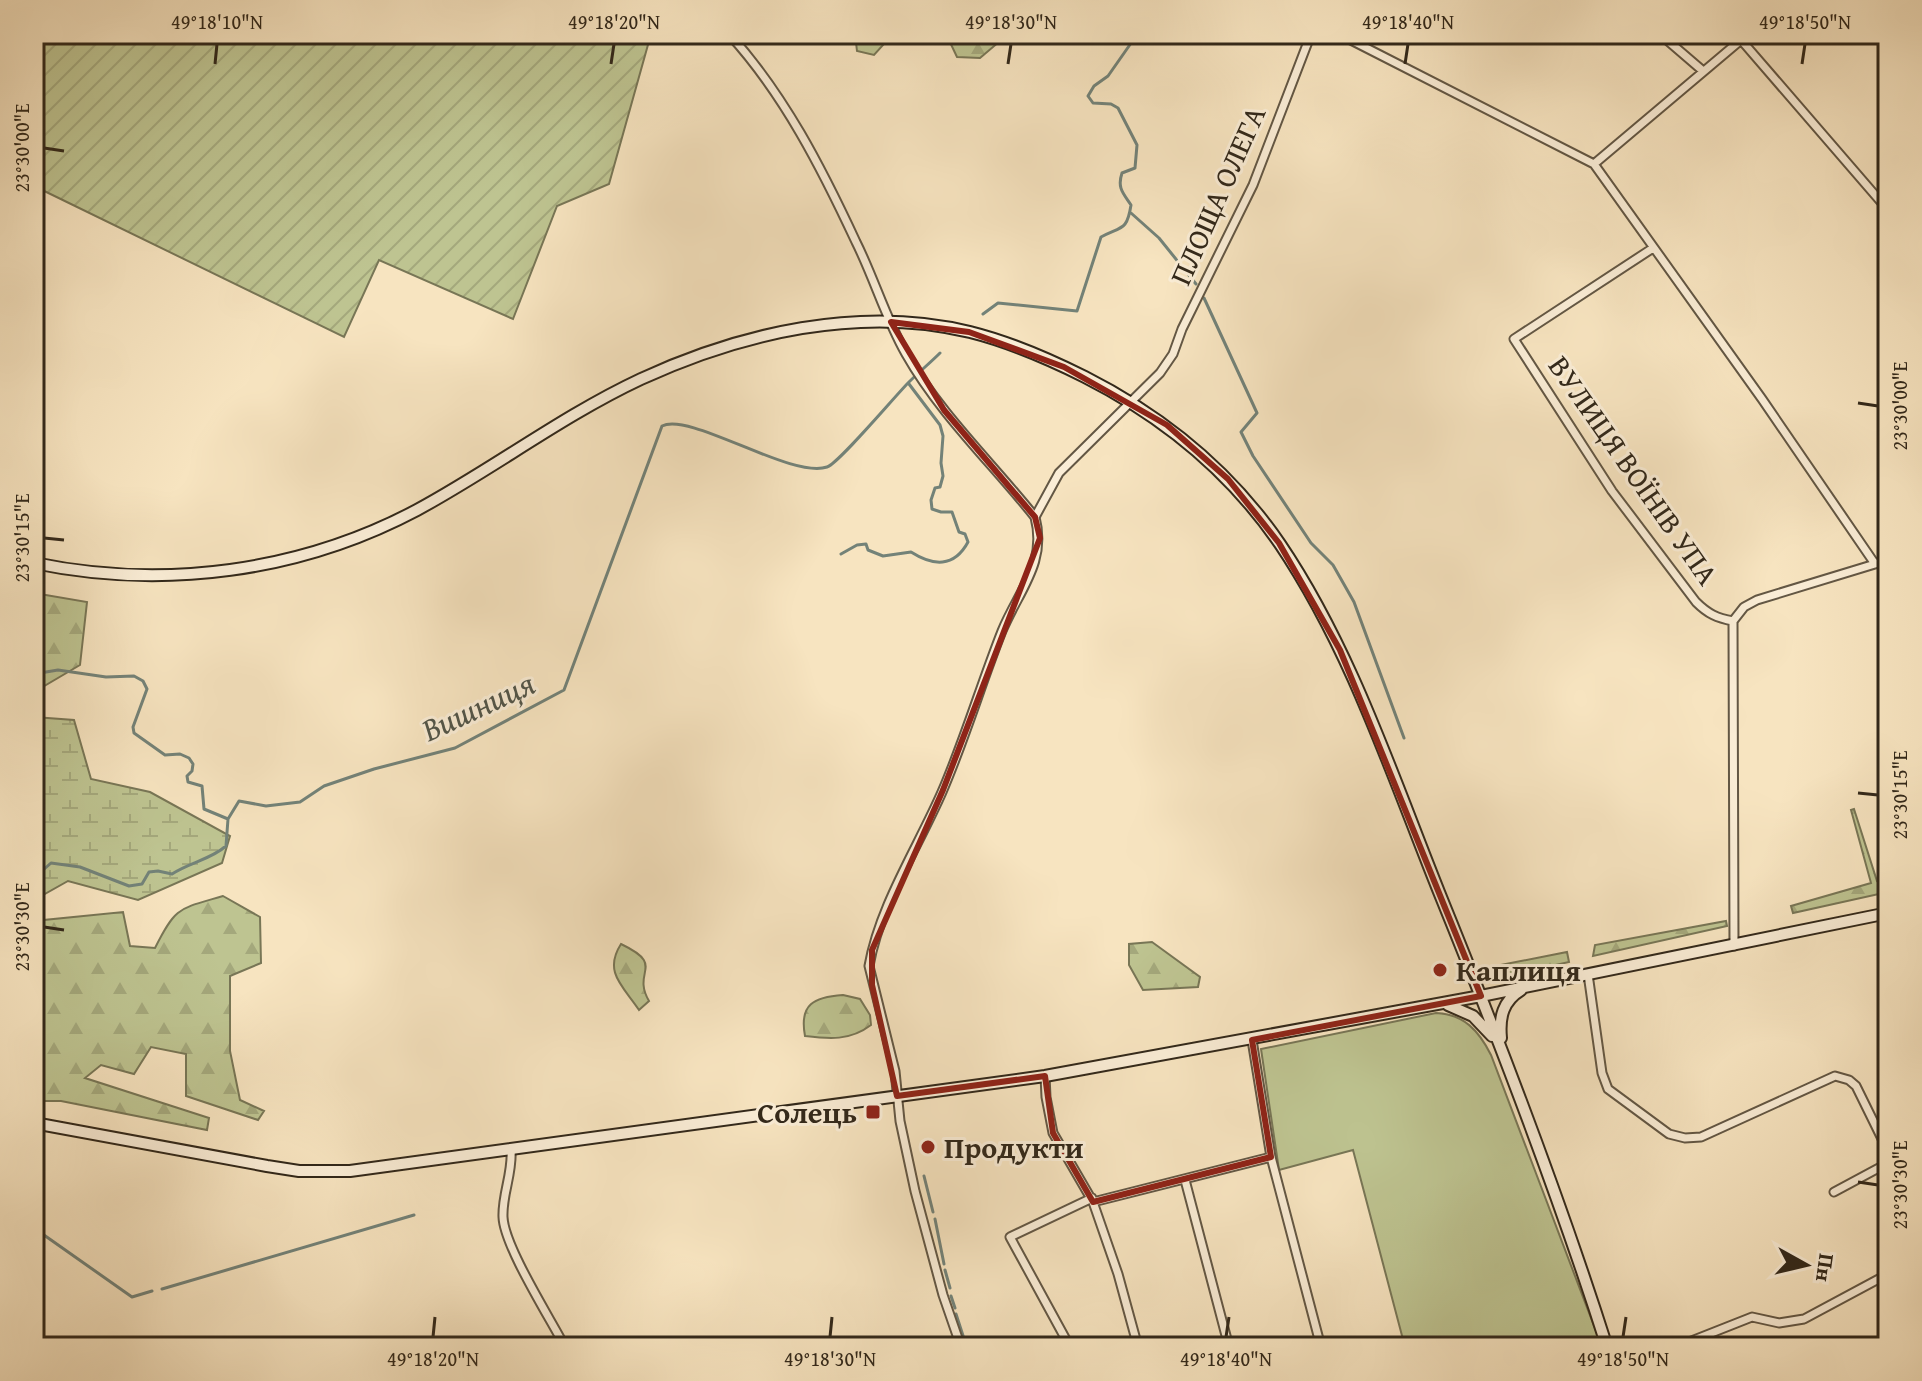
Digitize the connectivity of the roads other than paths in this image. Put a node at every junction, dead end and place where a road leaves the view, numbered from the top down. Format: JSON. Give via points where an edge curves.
{"nodes":[{"id":1,"x":729,"y":34,"type":"edge"},
{"id":2,"x":1311,"y":34,"type":"edge"},
{"id":3,"x":1339,"y":34,"type":"edge"},
{"id":4,"x":1660,"y":34,"type":"edge"},
{"id":5,"x":1748,"y":34,"type":"edge"},
{"id":6,"x":1742,"y":41,"type":"junction"},
{"id":7,"x":1703,"y":71,"type":"junction"},
{"id":8,"x":1594,"y":164,"type":"junction"},
{"id":9,"x":1888,"y":210,"type":"edge"},
{"id":10,"x":1653,"y":248,"type":"junction"},
{"id":11,"x":891,"y":322,"type":"junction"},
{"id":12,"x":1132,"y":402,"type":"junction"},
{"id":13,"x":1035,"y":517,"type":"junction"},
{"id":14,"x":1888,"y":559,"type":"edge"},
{"id":15,"x":34,"y":563,"type":"edge"},
{"id":16,"x":1875,"y":564,"type":"junction"},
{"id":17,"x":1733,"y":621,"type":"junction"},
{"id":18,"x":1888,"y":913,"type":"edge"},
{"id":19,"x":1734,"y":946,"type":"junction"},
{"id":20,"x":1588,"y":974,"type":"junction"},
{"id":21,"x":1526,"y":987,"type":"junction"},
{"id":22,"x":1481,"y":996,"type":"junction"},
{"id":23,"x":1443,"y":1004,"type":"junction"},
{"id":24,"x":1252,"y":1040,"type":"junction"},
{"id":25,"x":1502,"y":1052,"type":"junction"},
{"id":26,"x":1045,"y":1076,"type":"junction"},
{"id":27,"x":897,"y":1096,"type":"junction"},
{"id":28,"x":34,"y":1123,"type":"edge"},
{"id":29,"x":511,"y":1149,"type":"junction"},
{"id":30,"x":1888,"y":1151,"type":"edge"},
{"id":31,"x":1271,"y":1157,"type":"junction"},
{"id":32,"x":1888,"y":1163,"type":"edge"},
{"id":33,"x":1185,"y":1180,"type":"junction"},
{"id":34,"x":1834,"y":1192,"type":"dead end"},
{"id":35,"x":1092,"y":1200,"type":"junction"},
{"id":36,"x":1888,"y":1274,"type":"edge"},
{"id":37,"x":565,"y":1347,"type":"edge"},
{"id":38,"x":961,"y":1347,"type":"edge"},
{"id":39,"x":1070,"y":1347,"type":"edge"},
{"id":40,"x":1138,"y":1347,"type":"edge"},
{"id":41,"x":1229,"y":1347,"type":"edge"},
{"id":42,"x":1321,"y":1347,"type":"edge"},
{"id":43,"x":1607,"y":1347,"type":"edge"},
{"id":44,"x":1676,"y":1347,"type":"edge"}],
"edges":[{"from":1,"to":11,"type":"street","via":[[780,96],[857,242]]},
{"from":2,"to":12,"type":"street","name":"ПЛОЩА ОЛЕГА","via":[[1253,185],[1173,354]]},
{"from":3,"to":8,"type":"street"},
{"from":4,"to":7,"type":"street"},
{"from":5,"to":6,"type":"street"},
{"from":6,"to":7,"type":"street"},
{"from":6,"to":9,"type":"street"},
{"from":7,"to":8,"type":"street"},
{"from":8,"to":10,"type":"street"},
{"from":10,"to":16,"type":"street"},
{"from":10,"to":17,"type":"street","name":"ВУЛИЦЯ ВОЇНІВ УПА","via":[[1514,339],[1612,491],[1696,602],[1713,616]]},
{"from":11,"to":12,"type":"main road","via":[[994,339]]},
{"from":11,"to":13,"type":"street","via":[[905,353],[944,410]]},
{"from":11,"to":15,"type":"main road","via":[[756,336],[680,364],[577,412],[415,511],[304,555],[242,569],[159,576]]},
{"from":12,"to":13,"type":"street","name":"ПЛОЩА ОЛЕГА","via":[[1059,473]]},
{"from":12,"to":22,"type":"main road","via":[[1228,479],[1297,571],[1360,695]]},
{"from":13,"to":27,"type":"street","via":[[1040,538],[1035,561],[872,950],[872,985]]},
{"from":14,"to":16,"type":"street","name":"ВУЛИЦЯ ВОЇНІВ УПА"},
{"from":16,"to":17,"type":"street","name":"ВУЛИЦЯ ВОЇНІВ УПА","via":[[1757,600]]},
{"from":17,"to":19,"type":"street"},
{"from":18,"to":19,"type":"main road"},
{"from":19,"to":20,"type":"main road"},
{"from":20,"to":21,"type":"main road"},
{"from":20,"to":30,"type":"street","via":[[1603,1081],[1662,1130],[1685,1138],[1713,1134],[1835,1076],[1856,1086]]},
{"from":21,"to":22,"type":"main road"},
{"from":21,"to":25,"type":"main road","via":[[1505,1005]]},
{"from":22,"to":23,"type":"main road"},
{"from":22,"to":25,"type":"main road"},
{"from":23,"to":24,"type":"main road"},
{"from":23,"to":25,"type":"main road","via":[[1481,1022]]},
{"from":24,"to":26,"type":"main road"},
{"from":24,"to":31,"type":"street"},
{"from":25,"to":43,"type":"main road"},
{"from":26,"to":27,"type":"main road"},
{"from":26,"to":35,"type":"street","via":[[1053,1133]]},
{"from":27,"to":29,"type":"main road"},
{"from":27,"to":38,"type":"street","via":[[915,1191]]},
{"from":28,"to":29,"type":"main road","via":[[299,1171],[350,1171]]},
{"from":29,"to":37,"type":"street","via":[[503,1210],[506,1234]]},
{"from":31,"to":33,"type":"street"},
{"from":31,"to":42,"type":"street"},
{"from":32,"to":34,"type":"street"},
{"from":33,"to":35,"type":"street"},
{"from":33,"to":41,"type":"street"},
{"from":35,"to":39,"type":"street","via":[[1010,1237]]},
{"from":35,"to":40,"type":"street"},
{"from":36,"to":44,"type":"street","via":[[1804,1319],[1741,1321]]}]}
